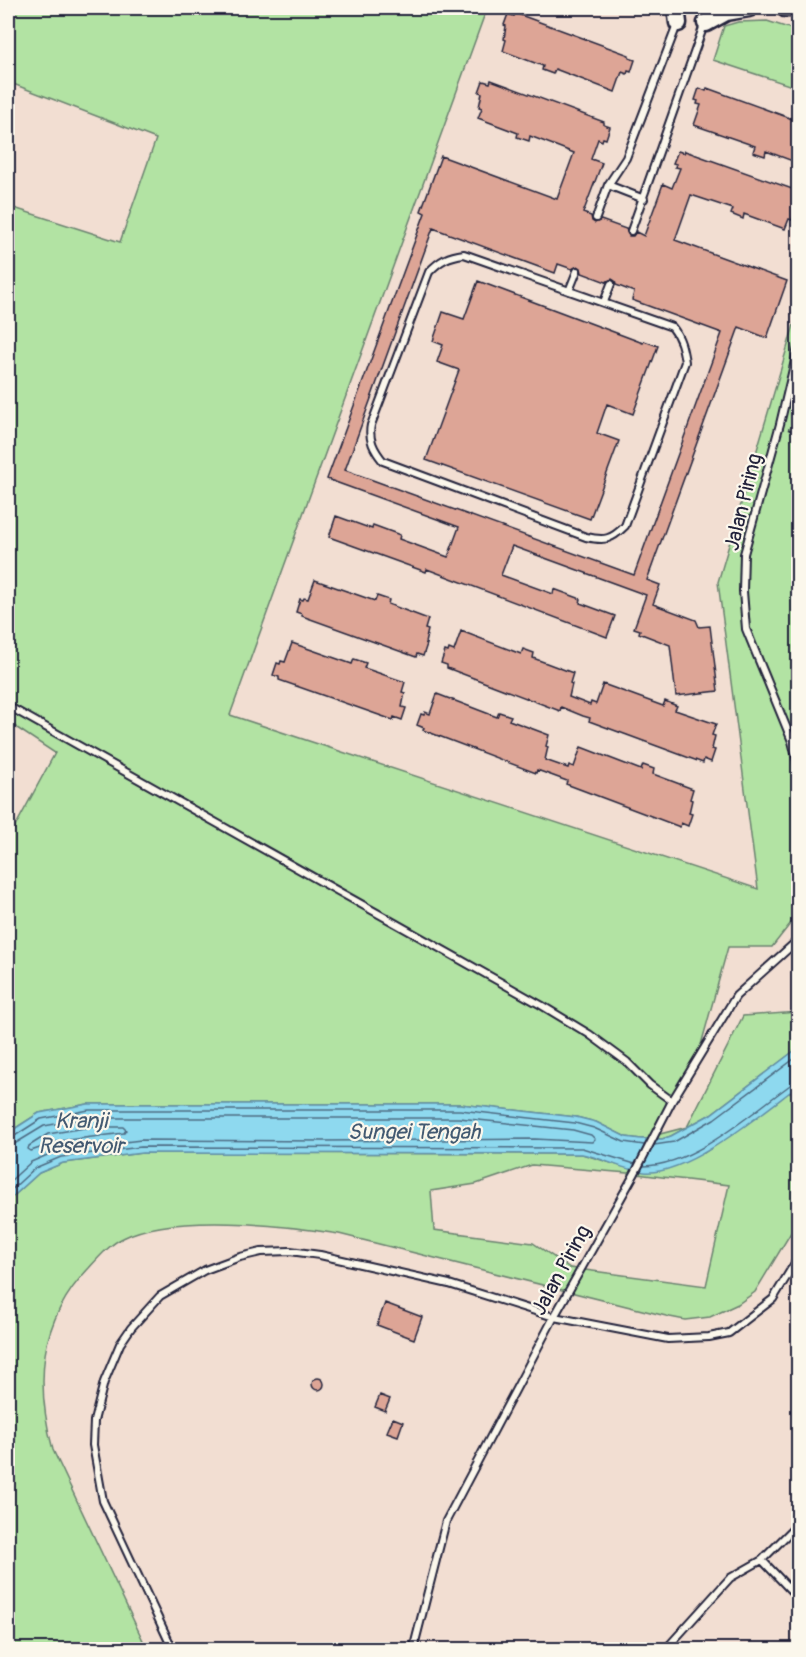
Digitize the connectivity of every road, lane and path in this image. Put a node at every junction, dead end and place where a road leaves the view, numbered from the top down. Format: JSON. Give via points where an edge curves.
{"nodes":[{"id":1,"x":749,"y":8,"type":"edge"},
{"id":2,"x":785,"y":8,"type":"edge"},
{"id":3,"x":798,"y":8,"type":"edge"},
{"id":4,"x":679,"y":13,"type":"edge"},
{"id":5,"x":708,"y":15,"type":"edge"},
{"id":6,"x":608,"y":185,"type":"junction"},
{"id":7,"x":644,"y":199,"type":"junction"},
{"id":8,"x":596,"y":218,"type":"dead end"},
{"id":9,"x":631,"y":231,"type":"dead end"},
{"id":10,"x":577,"y":271,"type":"dead end"},
{"id":11,"x":611,"y":284,"type":"dead end"},
{"id":12,"x":569,"y":291,"type":"junction"},
{"id":13,"x":604,"y":302,"type":"junction"},
{"id":14,"x":798,"y":348,"type":"edge"},
{"id":15,"x":8,"y":706,"type":"edge"},
{"id":16,"x":798,"y":765,"type":"edge"},
{"id":17,"x":798,"y":940,"type":"edge"},
{"id":18,"x":672,"y":1101,"type":"junction"},
{"id":19,"x":798,"y":1258,"type":"edge"},
{"id":20,"x":554,"y":1317,"type":"junction"},
{"id":21,"x":798,"y":1527,"type":"edge"},
{"id":22,"x":762,"y":1560,"type":"junction"},
{"id":23,"x":798,"y":1598,"type":"edge"},
{"id":24,"x":173,"y":1650,"type":"edge"},
{"id":25,"x":413,"y":1650,"type":"edge"},
{"id":26,"x":665,"y":1650,"type":"edge"}],
"edges":[{"from":1,"to":5,"type":"main road"},
{"from":2,"to":3,"type":"main road"},
{"from":4,"to":6,"type":"lane","via":[[626,158]]},
{"from":5,"to":7,"type":"lane"},
{"from":6,"to":7,"type":"lane"},
{"from":6,"to":8,"type":"lane"},
{"from":7,"to":9,"type":"lane"},
{"from":10,"to":12,"type":"lane"},
{"from":11,"to":13,"type":"lane"},
{"from":12,"to":13,"type":"lane"},
{"from":12,"to":13,"type":"lane","via":[[464,254],[438,262],[429,272],[369,432],[382,461],[586,537],[602,540],[615,536],[625,526],[685,362],[683,347],[672,327]]},
{"from":14,"to":16,"type":"lane","name":"Jalan Piring","via":[[744,554],[743,591],[746,629]]},
{"from":15,"to":18,"type":"lane","via":[[541,1005],[618,1055]]},
{"from":17,"to":18,"type":"lane","name":"Jalan Piring","via":[[736,996]]},
{"from":18,"to":20,"type":"lane","name":"Jalan Piring"},
{"from":19,"to":20,"type":"lane","via":[[773,1299],[729,1333],[668,1339]]},
{"from":20,"to":24,"type":"lane","via":[[449,1284],[290,1251],[240,1257],[205,1270],[160,1296],[120,1344],[104,1382],[94,1421],[93,1445],[103,1501]]},
{"from":20,"to":25,"type":"lane","name":"Jalan Piring","via":[[447,1521]]},
{"from":21,"to":22,"type":"lane"},
{"from":22,"to":23,"type":"lane"},
{"from":22,"to":26,"type":"lane","via":[[730,1578]]}]}
